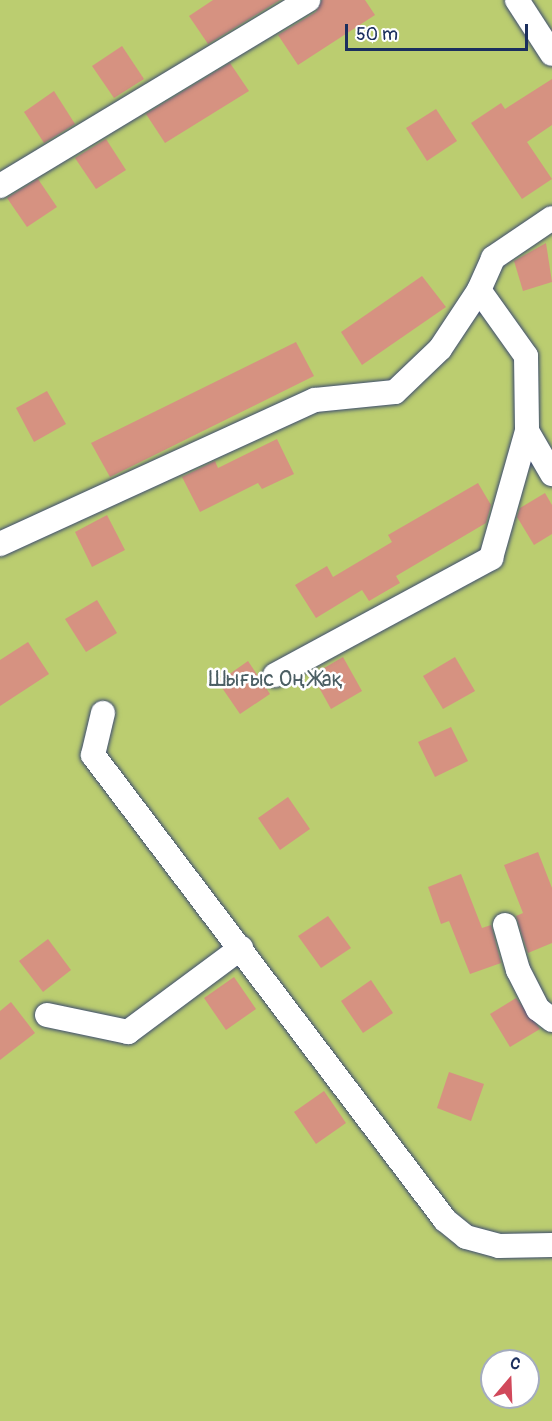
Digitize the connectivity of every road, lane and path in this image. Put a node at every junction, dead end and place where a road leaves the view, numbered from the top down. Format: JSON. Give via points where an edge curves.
{"nodes":[{"id":1,"x":308,"y":0,"type":"edge"},
{"id":2,"x":517,"y":0,"type":"edge"},
{"id":3,"x":552,"y":54,"type":"edge"},
{"id":4,"x":0,"y":186,"type":"edge"},
{"id":5,"x":552,"y":218,"type":"edge"},
{"id":6,"x":479,"y":290,"type":"junction"},
{"id":7,"x":527,"y":431,"type":"junction"},
{"id":8,"x":552,"y":474,"type":"edge"},
{"id":9,"x":0,"y":544,"type":"edge"},
{"id":10,"x":275,"y":675,"type":"dead end"},
{"id":11,"x":103,"y":712,"type":"dead end"},
{"id":12,"x":505,"y":926,"type":"dead end"},
{"id":13,"x":241,"y":948,"type":"junction"},
{"id":14,"x":47,"y":1016,"type":"dead end"},
{"id":15,"x":552,"y":1020,"type":"edge"},
{"id":16,"x":552,"y":1245,"type":"edge"}],
"edges":[{"from":1,"to":4,"type":"lane"},
{"from":2,"to":3,"type":"lane"},
{"from":5,"to":6,"type":"lane","via":[[493,258]]},
{"from":6,"to":7,"type":"lane","via":[[526,356]]},
{"from":6,"to":9,"type":"lane","via":[[440,349],[396,392],[315,400]]},
{"from":7,"to":8,"type":"lane"},
{"from":7,"to":10,"type":"lane","via":[[491,558]]},
{"from":11,"to":13,"type":"lane","via":[[93,755]]},
{"from":12,"to":15,"type":"lane","via":[[518,970],[538,1009]]},
{"from":13,"to":14,"type":"lane","via":[[128,1032]]},
{"from":13,"to":16,"type":"lane","via":[[445,1220],[466,1237],[499,1246]]}]}
